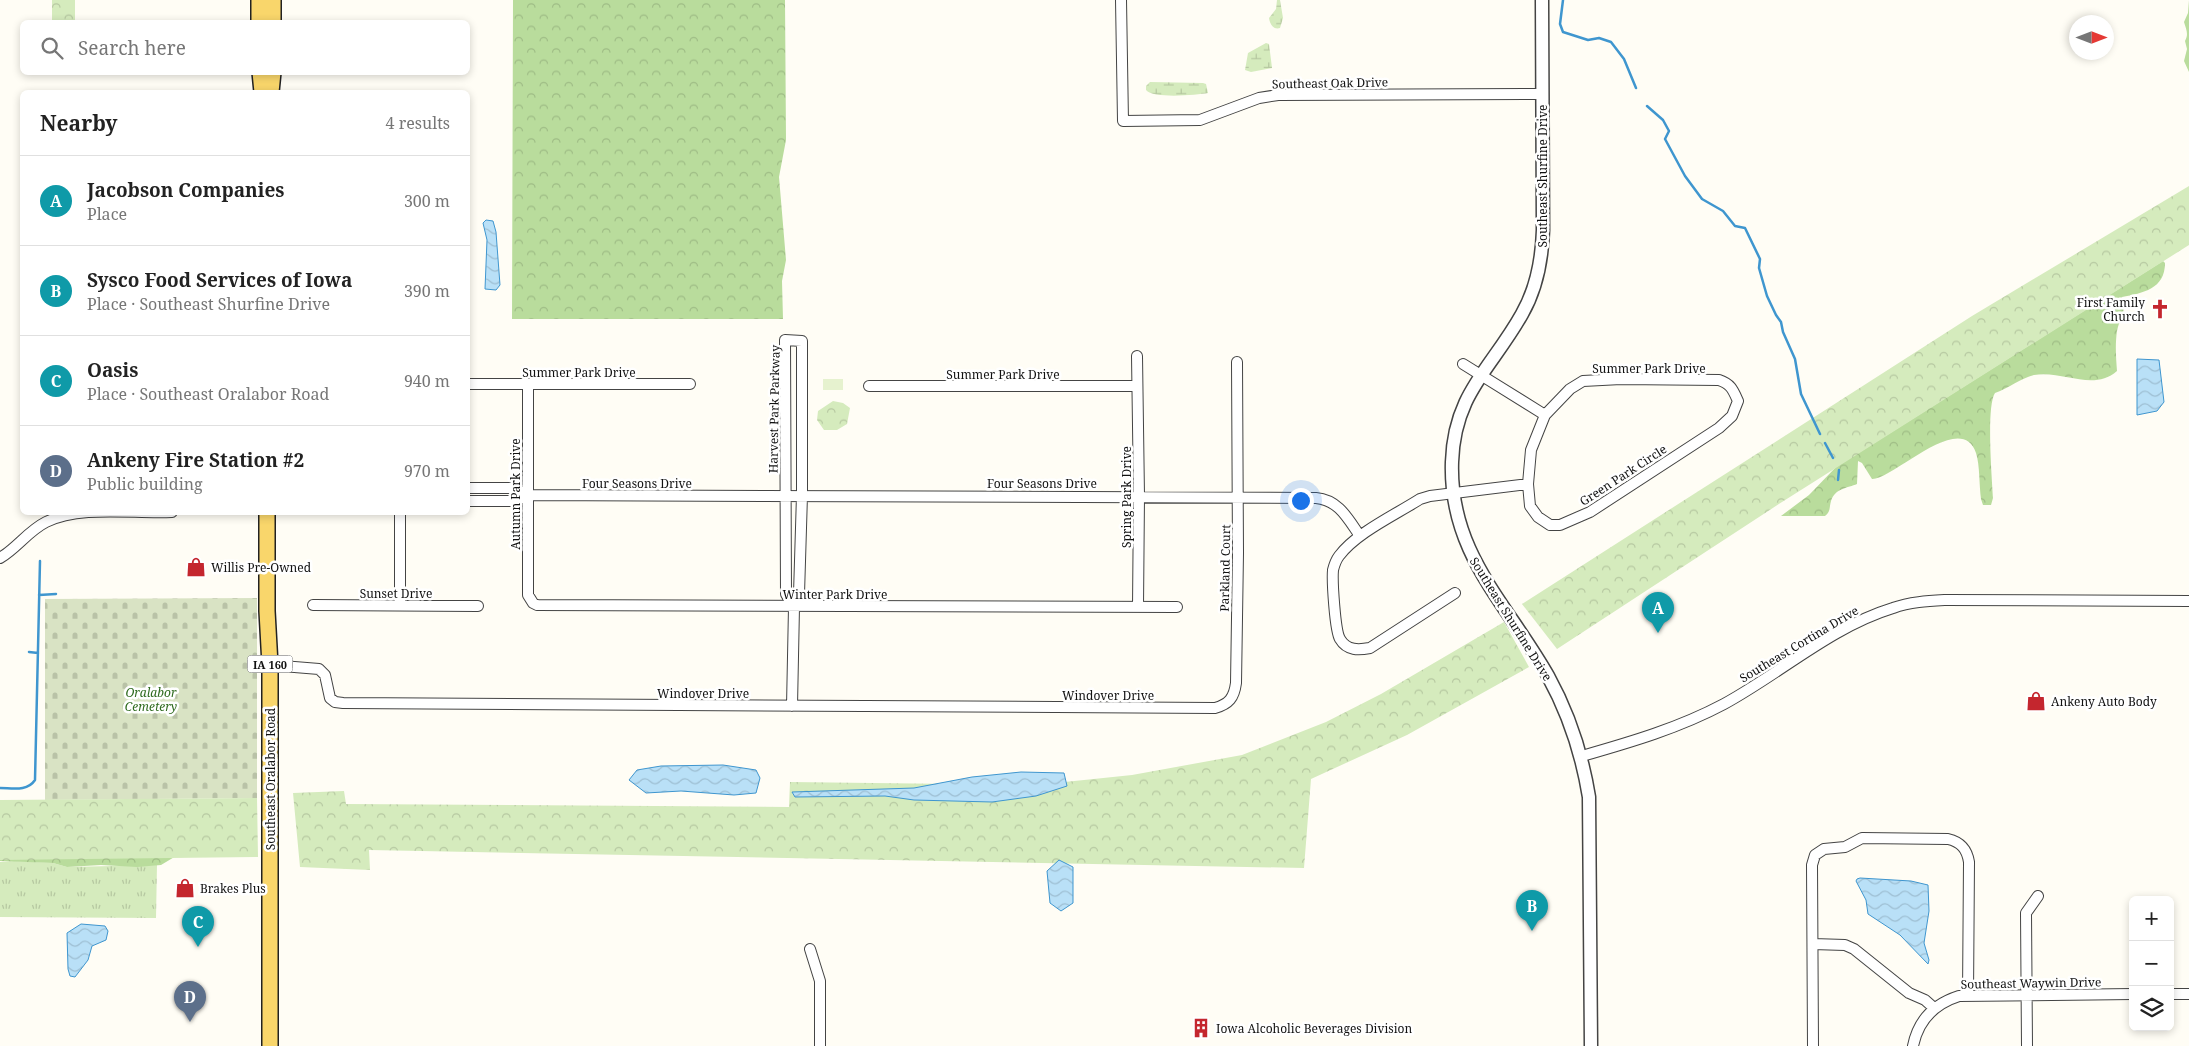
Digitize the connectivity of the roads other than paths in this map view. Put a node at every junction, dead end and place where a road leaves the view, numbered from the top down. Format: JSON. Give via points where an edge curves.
{"nodes":[{"id":1,"x":259,"y":0,"type":"edge"},
{"id":2,"x":273,"y":0,"type":"edge"},
{"id":3,"x":1121,"y":0,"type":"edge"},
{"id":4,"x":1542,"y":0,"type":"edge"},
{"id":5,"x":259,"y":20,"type":"edge"},
{"id":6,"x":273,"y":20,"type":"edge"},
{"id":7,"x":260,"y":75,"type":"edge"},
{"id":8,"x":272,"y":75,"type":"edge"},
{"id":9,"x":262,"y":90,"type":"edge"},
{"id":10,"x":271,"y":90,"type":"edge"},
{"id":11,"x":1543,"y":94,"type":"junction"},
{"id":12,"x":1137,"y":356,"type":"dead end"},
{"id":13,"x":1236,"y":362,"type":"dead end"},
{"id":14,"x":1463,"y":364,"type":"dead end"},
{"id":15,"x":1480,"y":374,"type":"junction"},
{"id":16,"x":470,"y":384,"type":"edge"},
{"id":17,"x":528,"y":384,"type":"junction"},
{"id":18,"x":690,"y":384,"type":"dead end"},
{"id":19,"x":869,"y":386,"type":"dead end"},
{"id":20,"x":1137,"y":386,"type":"junction"},
{"id":21,"x":1738,"y":401,"type":"joint"},
{"id":22,"x":1544,"y":415,"type":"junction"},
{"id":23,"x":1528,"y":484,"type":"junction"},
{"id":24,"x":470,"y":488,"type":"edge"},
{"id":25,"x":1453,"y":494,"type":"junction"},
{"id":26,"x":527,"y":495,"type":"junction"},
{"id":27,"x":802,"y":495,"type":"junction"},
{"id":28,"x":786,"y":496,"type":"junction"},
{"id":29,"x":1140,"y":496,"type":"junction"},
{"id":30,"x":1238,"y":498,"type":"junction"},
{"id":31,"x":470,"y":501,"type":"edge"},
{"id":32,"x":72,"y":515,"type":"edge"},
{"id":33,"x":267,"y":515,"type":"edge"},
{"id":34,"x":400,"y":515,"type":"edge"},
{"id":35,"x":1360,"y":536,"type":"junction"},
{"id":36,"x":0,"y":558,"type":"edge"},
{"id":37,"x":1455,"y":593,"type":"dead end"},
{"id":38,"x":2189,"y":601,"type":"edge"},
{"id":39,"x":533,"y":603,"type":"joint"},
{"id":40,"x":313,"y":605,"type":"dead end"},
{"id":41,"x":400,"y":605,"type":"junction"},
{"id":42,"x":478,"y":606,"type":"dead end"},
{"id":43,"x":794,"y":607,"type":"junction"},
{"id":44,"x":1138,"y":607,"type":"junction"},
{"id":45,"x":1177,"y":607,"type":"dead end"},
{"id":46,"x":270,"y":665,"type":"junction"},
{"id":47,"x":792,"y":706,"type":"junction"},
{"id":48,"x":1160,"y":708,"type":"joint"},
{"id":49,"x":1582,"y":756,"type":"junction"},
{"id":50,"x":2038,"y":896,"type":"dead end"},
{"id":51,"x":1813,"y":944,"type":"junction"},
{"id":52,"x":810,"y":949,"type":"dead end"},
{"id":53,"x":2027,"y":994,"type":"junction"},
{"id":54,"x":2129,"y":994,"type":"edge"},
{"id":55,"x":2174,"y":994,"type":"edge"},
{"id":56,"x":2189,"y":994,"type":"edge"},
{"id":57,"x":1968,"y":995,"type":"junction"},
{"id":58,"x":1934,"y":1008,"type":"junction"},
{"id":59,"x":270,"y":1046,"type":"edge"},
{"id":60,"x":820,"y":1046,"type":"edge"},
{"id":61,"x":1591,"y":1046,"type":"edge"},
{"id":62,"x":1813,"y":1046,"type":"edge"},
{"id":63,"x":1913,"y":1046,"type":"edge"},
{"id":64,"x":2027,"y":1046,"type":"edge"}],
"edges":[{"from":1,"to":5,"type":"main road"},
{"from":2,"to":6,"type":"main road"},
{"from":3,"to":11,"type":"street","name":"Southeast Oak Drive","via":[[1122,121],[1200,120],[1259,98],[1278,95]]},
{"from":4,"to":11,"type":"street","name":"Southeast Shurfine Drive"},
{"from":7,"to":9,"type":"main road"},
{"from":8,"to":10,"type":"main road"},
{"from":11,"to":15,"type":"street","name":"Southeast Shurfine Drive","via":[[1540,266],[1522,315]]},
{"from":12,"to":20,"type":"street","name":"Spring Park Drive"},
{"from":13,"to":30,"type":"street","name":"Parkland Court"},
{"from":14,"to":15,"type":"street"},
{"from":15,"to":22,"type":"street"},
{"from":15,"to":25,"type":"street","name":"Southeast Shurfine Drive","via":[[1466,399],[1456,434],[1452,461]]},
{"from":16,"to":17,"type":"street","name":"Summer Park Drive"},
{"from":17,"to":18,"type":"street","name":"Summer Park Drive"},
{"from":17,"to":26,"type":"street","name":"Autumn Park Drive"},
{"from":19,"to":20,"type":"street","name":"Summer Park Drive"},
{"from":20,"to":29,"type":"street","name":"Spring Park Drive"},
{"from":21,"to":22,"type":"street","name":"Summer Park Drive","via":[[1732,388],[1719,380],[1583,381],[1570,389]]},
{"from":21,"to":23,"type":"street","name":"Green Park Circle","via":[[1732,416],[1719,428],[1574,520],[1560,525],[1538,517],[1530,506]]},
{"from":22,"to":23,"type":"street","name":"Summer Park Drive","via":[[1531,450]]},
{"from":23,"to":25,"type":"street"},
{"from":24,"to":26,"type":"street","name":"Four Seasons Drive","via":[[514,488]]},
{"from":25,"to":35,"type":"street","via":[[1420,499]]},
{"from":25,"to":49,"type":"street","name":"Southeast Shurfine Drive","via":[[1467,547],[1548,677]]},
{"from":26,"to":28,"type":"street","name":"Four Seasons Drive"},
{"from":26,"to":31,"type":"street","name":"Four Seasons Drive","via":[[515,501]]},
{"from":26,"to":39,"type":"street","name":"Autumn Park Drive","via":[[528,594]]},
{"from":27,"to":28,"type":"street","name":"Four Seasons Drive"},
{"from":27,"to":28,"type":"street","name":"Harvest Park Parkway","via":[[802,341],[785,340]]},
{"from":27,"to":29,"type":"street","name":"Four Seasons Drive"},
{"from":27,"to":43,"type":"street","name":"Harvest Park Parkway","via":[[799,594]]},
{"from":28,"to":43,"type":"street","name":"Harvest Park Parkway","via":[[786,594]]},
{"from":29,"to":30,"type":"street","name":"Four Seasons Drive"},
{"from":29,"to":44,"type":"street","name":"Spring Park Drive"},
{"from":30,"to":35,"type":"street","name":"Four Seasons Drive","via":[[1323,499],[1341,509]]},
{"from":30,"to":48,"type":"street","name":"Parkland Court","via":[[1235,693],[1230,701],[1215,708]]},
{"from":32,"to":36,"type":"street","via":[[57,517],[34,530]]},
{"from":33,"to":46,"type":"main road","name":"Southeast Oralabor Road","number":"IA 160"},
{"from":34,"to":41,"type":"street"},
{"from":35,"to":37,"type":"street","via":[[1337,558],[1333,570],[1336,627],[1340,639],[1348,647],[1357,650],[1370,648]]},
{"from":38,"to":49,"type":"street","name":"Southeast Cortina Drive","via":[[1945,600],[1894,607],[1845,628],[1748,690],[1688,722]]},
{"from":39,"to":43,"type":"street","name":"Winter Park Drive","via":[[550,606]]},
{"from":40,"to":41,"type":"street","name":"Sunset Drive"},
{"from":41,"to":42,"type":"street","name":"Sunset Drive"},
{"from":43,"to":44,"type":"street","name":"Winter Park Drive"},
{"from":43,"to":47,"type":"street","name":"Harvest Park Parkway"},
{"from":44,"to":45,"type":"street","name":"Winter Park Drive"},
{"from":46,"to":47,"type":"street","name":"Windover Drive","via":[[320,669],[325,675],[330,698],[344,703]]},
{"from":46,"to":59,"type":"main road","name":"Southeast Oralabor Road","number":"IA 160"},
{"from":47,"to":48,"type":"street","name":"Windover Drive"},
{"from":49,"to":61,"type":"street","name":"Southeast Shurfine Drive","via":[[1589,797]]},
{"from":50,"to":53,"type":"street","via":[[2026,913]]},
{"from":51,"to":57,"type":"street","via":[[1812,865],[1818,852],[1845,847],[1862,838],[1956,840],[1965,849],[1969,862]]},
{"from":51,"to":58,"type":"street","via":[[1845,945],[1854,949],[1909,993]]},
{"from":51,"to":62,"type":"street"},
{"from":52,"to":60,"type":"street","via":[[820,981]]},
{"from":53,"to":54,"type":"street","name":"Southeast Waywin Drive"},
{"from":53,"to":57,"type":"street","name":"Southeast Waywin Drive"},
{"from":53,"to":64,"type":"street"},
{"from":55,"to":56,"type":"street"},
{"from":57,"to":58,"type":"street","name":"Southeast Waywin Drive","via":[[1949,999]]},
{"from":58,"to":63,"type":"street","via":[[1920,1024]]}]}
